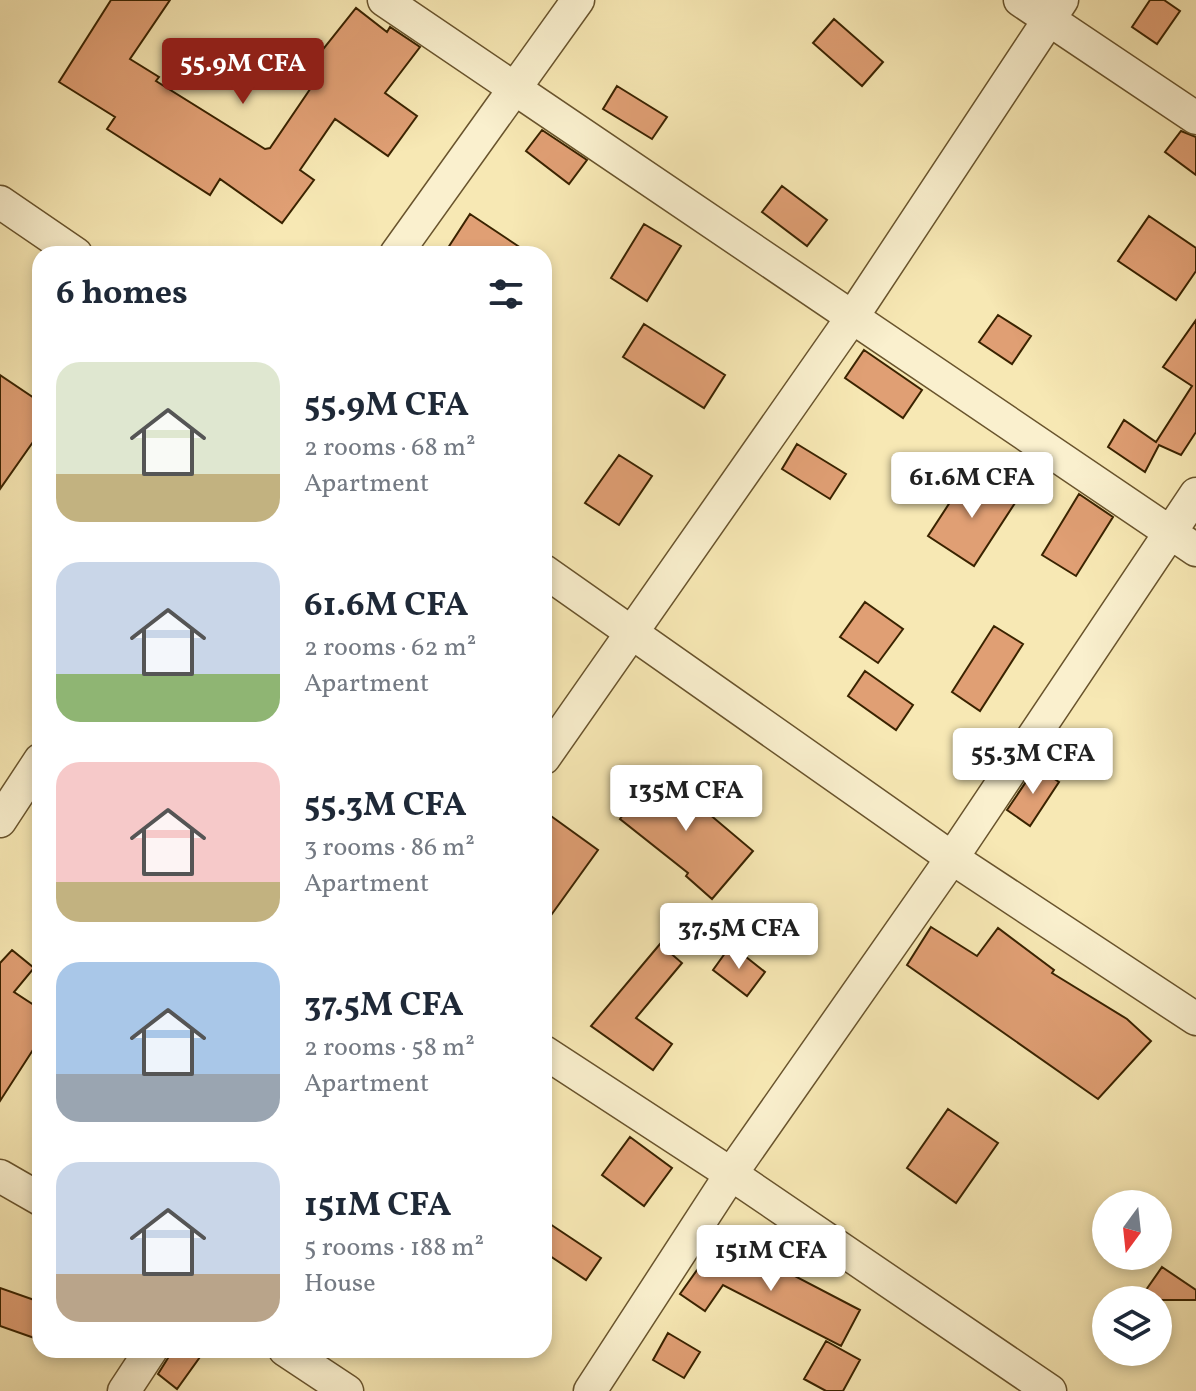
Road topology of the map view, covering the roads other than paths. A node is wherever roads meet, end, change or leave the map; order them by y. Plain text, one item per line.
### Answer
1 (384, 0) edge
2 (578, 0) edge
3 (1020, 0) edge
4 (1056, 10) edge
5 (516, 89) junction
6 (1196, 118) edge
7 (0, 202) edge
8 (64, 246) edge
9 (402, 246) edge
10 (851, 319) junction
11 (1196, 494) edge
12 (1169, 532) junction
13 (1196, 550) edge
14 (552, 576) edge
15 (630, 629) junction
16 (552, 746) edge
17 (32, 772) edge
18 (0, 821) edge
19 (952, 858) junction
20 (1196, 1019) edge
21 (552, 1057) edge
22 (731, 1174) junction
23 (0, 1176) edge
24 (32, 1194) edge
25 (146, 1358) edge
26 (297, 1358) edge
27 (124, 1391) edge
28 (347, 1391) edge
29 (590, 1391) edge
30 (1050, 1391) edge

1 - 5 street
2 - 5 street
3 - 4 street
4 - 6 street
4 - 10 street
5 - 9 street
5 - 10 street
7 - 8 street
10 - 12 street
10 - 15 street
11 - 12 street
12 - 13 street
12 - 19 street
14 - 15 street
15 - 16 street
15 - 19 street
17 - 18 street
19 - 20 street
19 - 22 street
21 - 22 street
22 - 29 street
22 - 30 street
23 - 24 street
25 - 27 street
26 - 28 street

